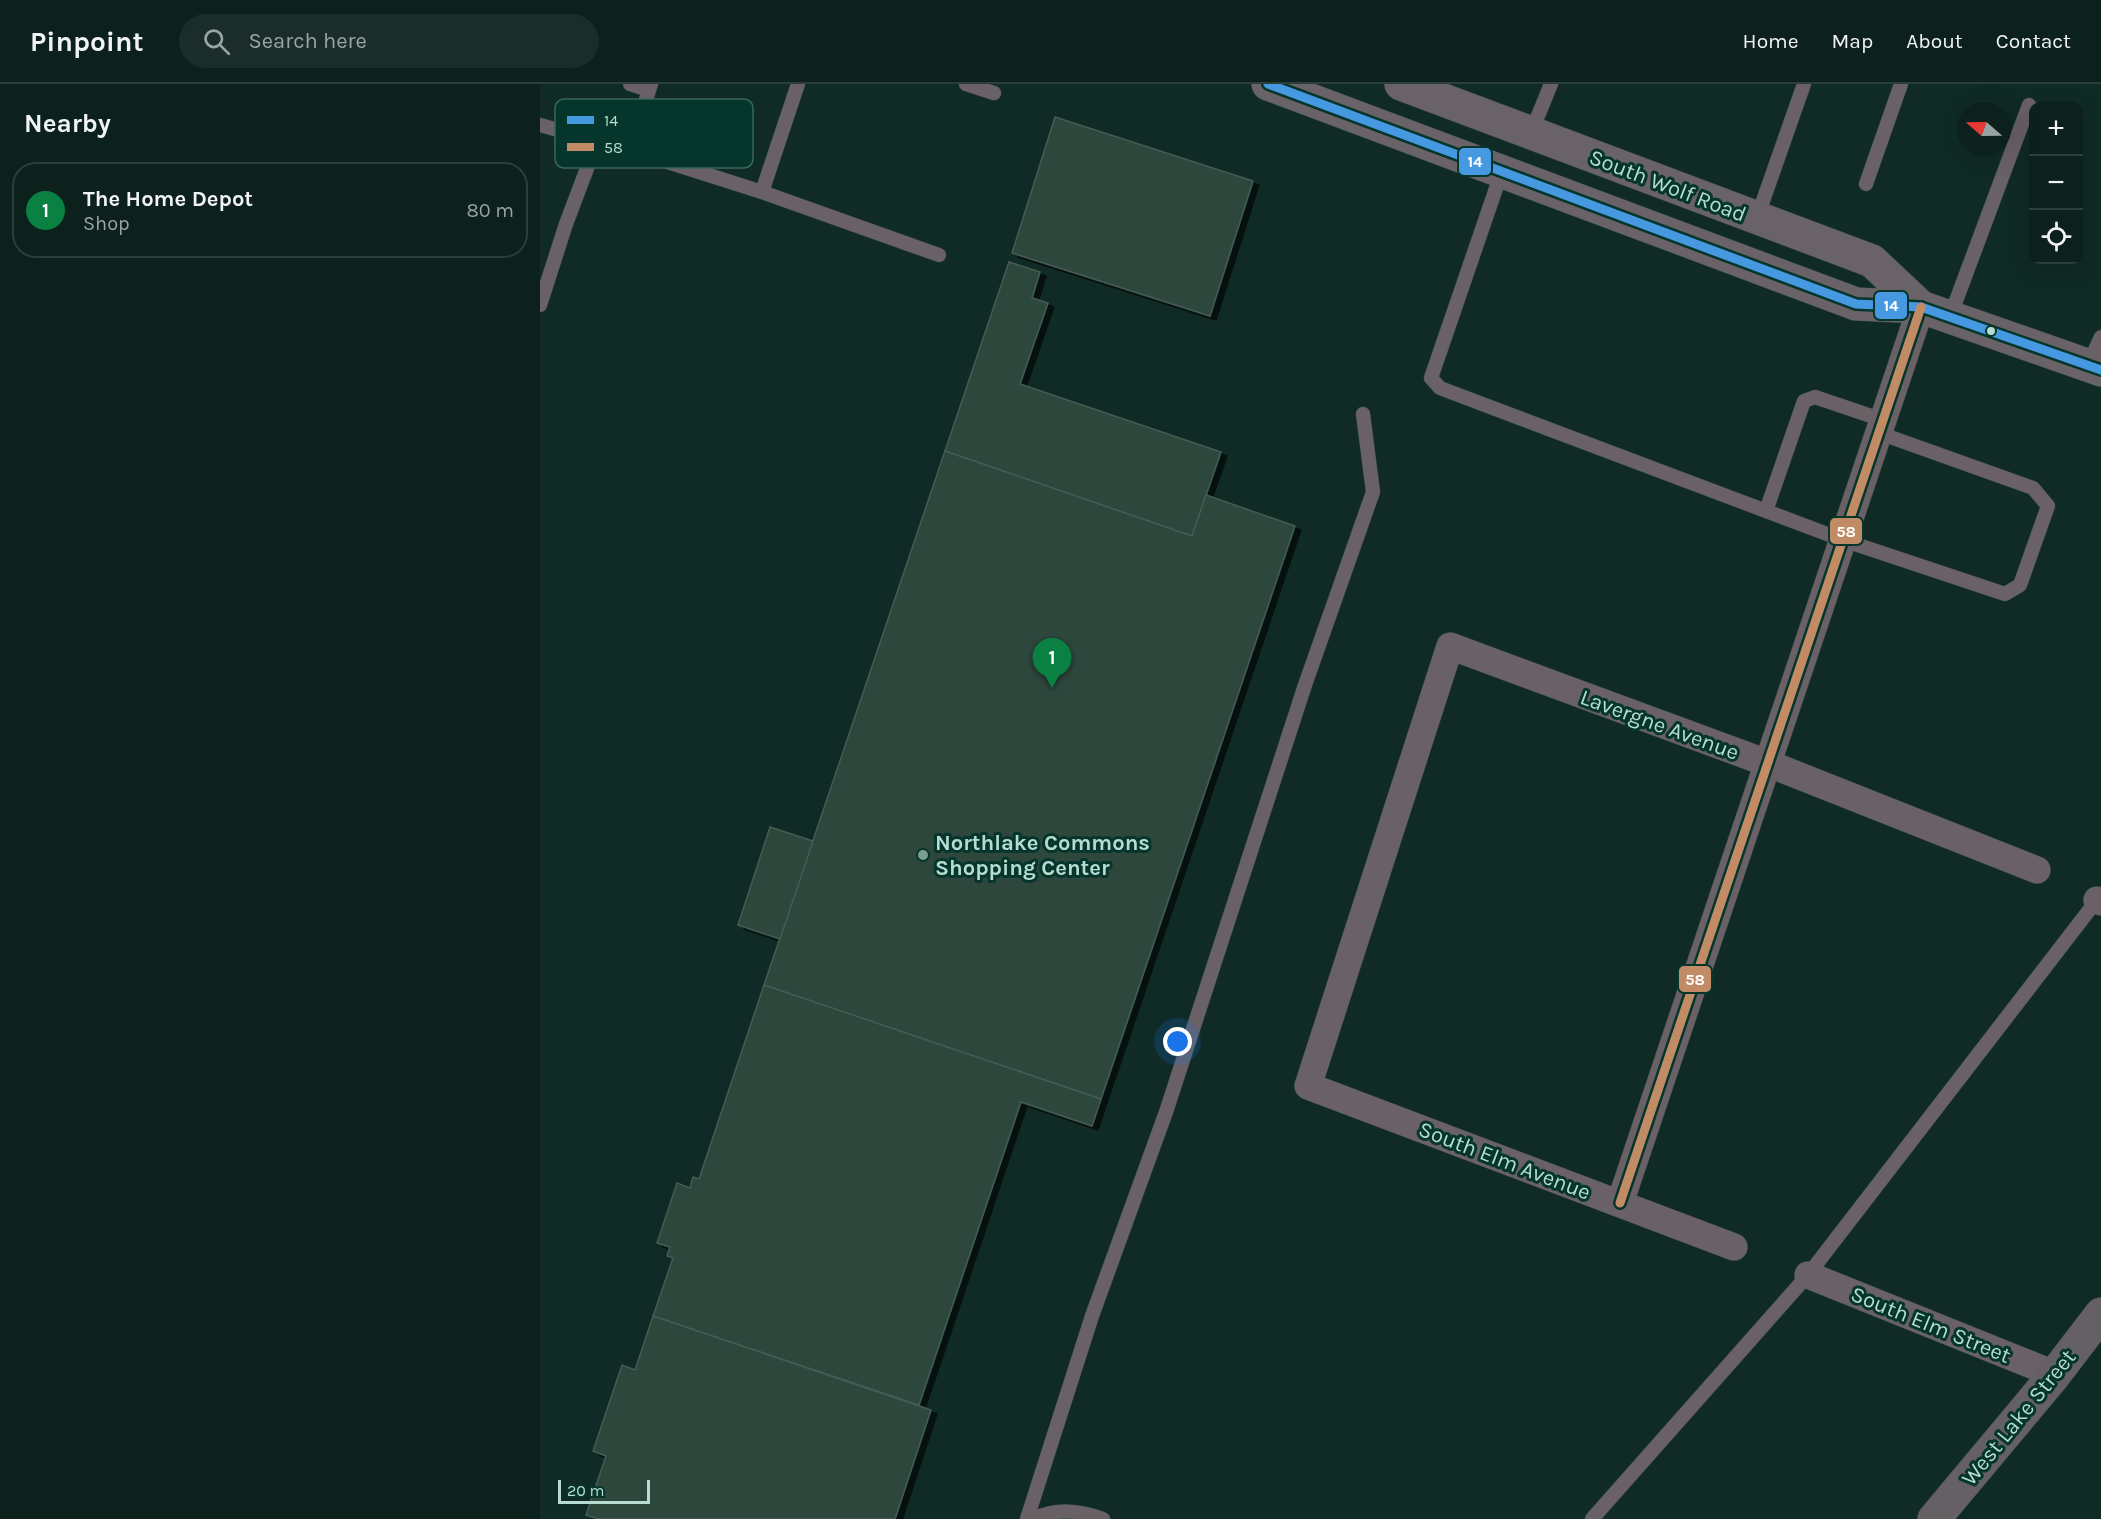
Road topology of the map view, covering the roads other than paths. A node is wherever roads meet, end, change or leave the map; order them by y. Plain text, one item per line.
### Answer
1 (630, 84) edge
2 (798, 84) edge
3 (966, 84) edge
4 (1268, 84) edge
5 (1401, 84) edge
6 (1551, 84) edge
7 (1804, 84) edge
8 (1900, 84) edge
9 (650, 87) edge
10 (994, 93) dead end
11 (2029, 105) dead end
12 (540, 125) edge
13 (555, 129) edge
14 (1532, 133) junction
15 (587, 168) edge
16 (687, 168) edge
17 (1502, 171) junction
18 (1866, 184) dead end
19 (762, 192) junction
20 (1757, 218) junction
21 (939, 255) dead end
22 (540, 305) edge
23 (1936, 312) junction
24 (2097, 357) edge
25 (1363, 414) dead end
26 (1881, 427) junction
27 (1766, 511) junction
28 (1843, 540) junction
29 (1767, 763) junction
30 (2037, 870) dead end
31 (2099, 901) edge
32 (1308, 1086) joint
33 (1620, 1203) junction
34 (1734, 1247) dead end
35 (1808, 1275) junction
36 (2101, 1314) edge
37 (2054, 1374) junction
38 (1027, 1519) edge
39 (1033, 1519) edge
40 (1103, 1519) edge
41 (1592, 1519) edge
42 (1934, 1519) edge

1 - 9 lane
2 - 19 lane
3 - 10 lane
4 - 17 main road, South Wolf Road
5 - 14 main road, South Wolf Road
6 - 14 lane
7 - 20 lane
8 - 18 lane
11 - 23 lane
12 - 13 lane
14 - 20 main road, South Wolf Road
15 - 22 lane
16 - 19 lane
17 - 23 main road, South Wolf Road
17 - 27 lane
19 - 21 lane
20 - 23 main road, South Wolf Road
23 - 24 main road, South Wolf Road
23 - 26 street
25 - 38 lane
26 - 27 lane
26 - 28 street
26 - 28 lane
27 - 28 lane
28 - 29 street
29 - 30 street, Lavergne Avenue
29 - 32 street, Lavergne Avenue
29 - 33 street
31 - 35 lane
32 - 33 street, South Elm Avenue
33 - 34 street, South Elm Avenue
35 - 37 street, South Elm Street
35 - 41 lane
36 - 37 main road, West Lake Street
37 - 42 main road, West Lake Street
39 - 40 lane

